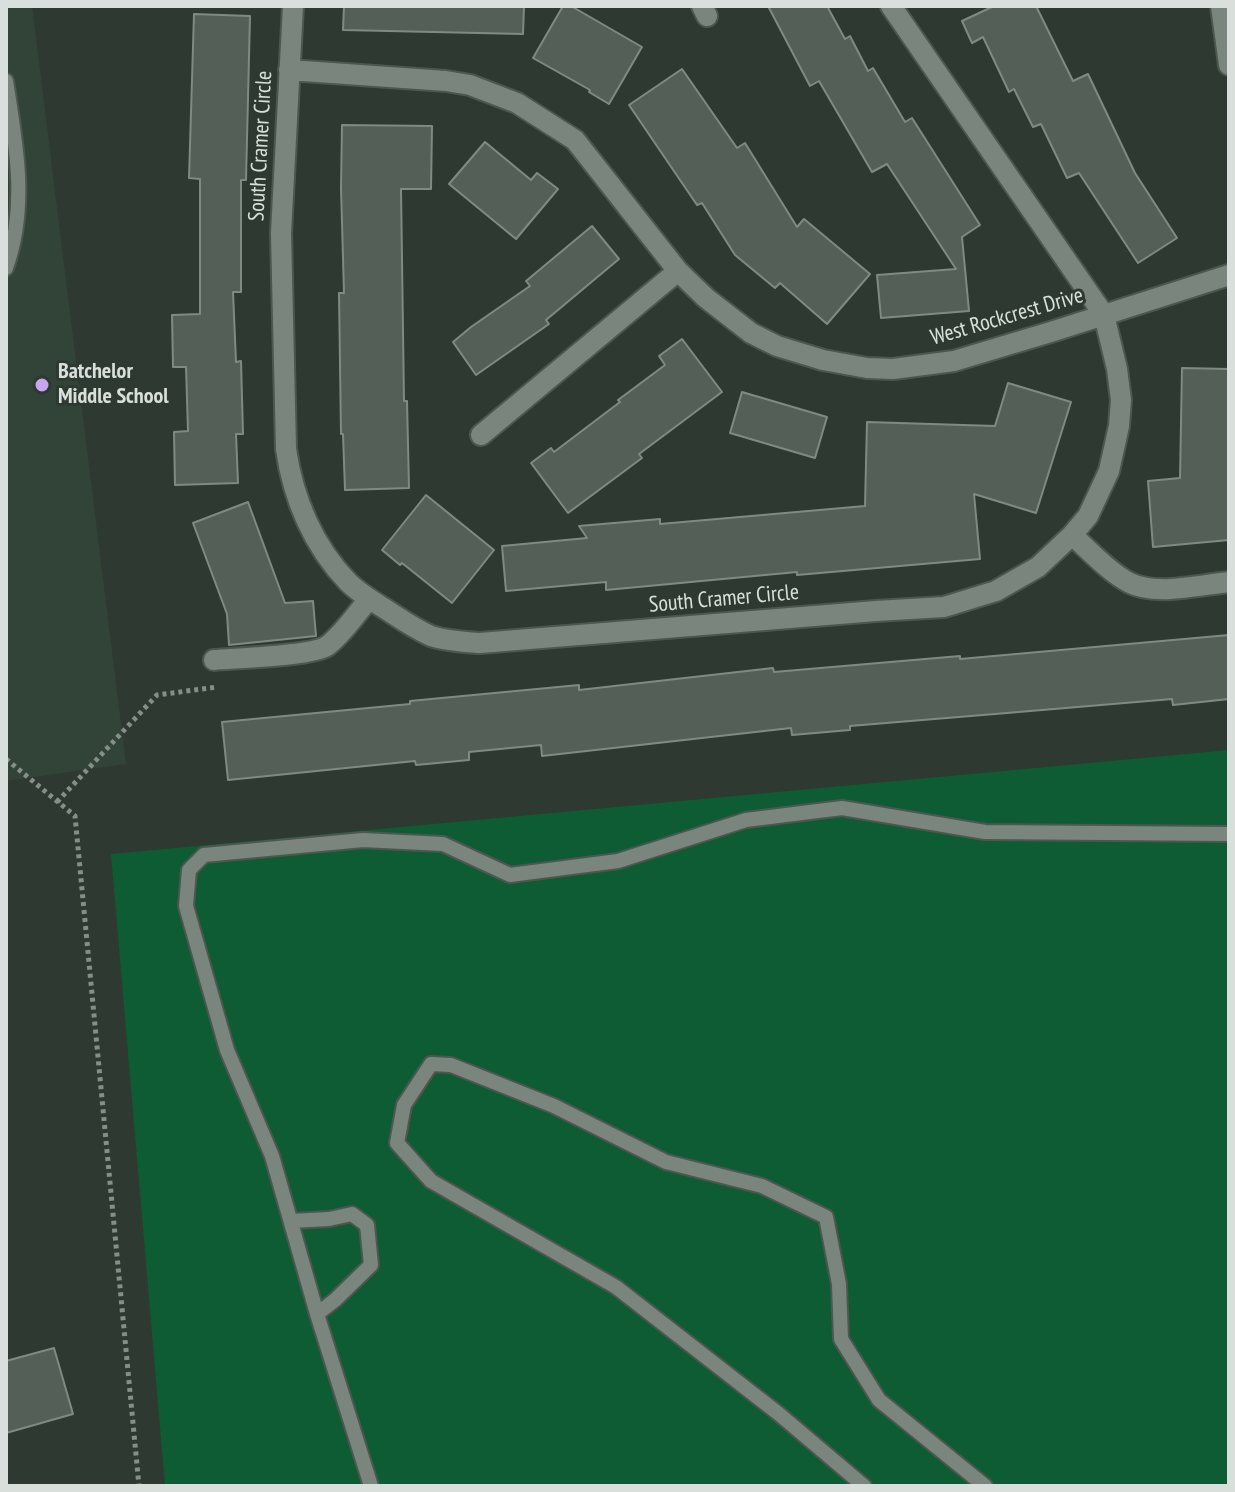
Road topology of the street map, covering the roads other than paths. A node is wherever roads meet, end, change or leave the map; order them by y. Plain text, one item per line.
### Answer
1 (293, 6) edge
2 (891, 6) edge
3 (1221, 6) edge
4 (1229, 65) edge
5 (289, 70) junction
6 (6, 81) edge
7 (6, 268) edge
8 (678, 271) junction
9 (1229, 275) edge
10 (1104, 315) junction
11 (481, 435) dead end
12 (1072, 535) junction
13 (1229, 582) edge
14 (369, 599) junction
15 (214, 660) road end
16 (1229, 834) edge
17 (291, 1221) junction
18 (317, 1314) junction
19 (371, 1486) edge
20 (864, 1486) edge
21 (985, 1486) edge

1 - 5 street, South Cramer Circle
2 - 10 street, South Cramer Circle
3 - 4 street
5 - 8 street, West Rockcrest Drive
5 - 14 street, South Cramer Circle
6 - 7 lane
8 - 10 street, West Rockcrest Drive
8 - 11 street
9 - 10 street, West Rockcrest Drive
10 - 12 street, South Cramer Circle
12 - 13 street
12 - 14 street, South Cramer Circle
14 - 15 street
16 - 17 lane
17 - 18 lane
17 - 18 lane
18 - 19 lane
20 - 21 lane

